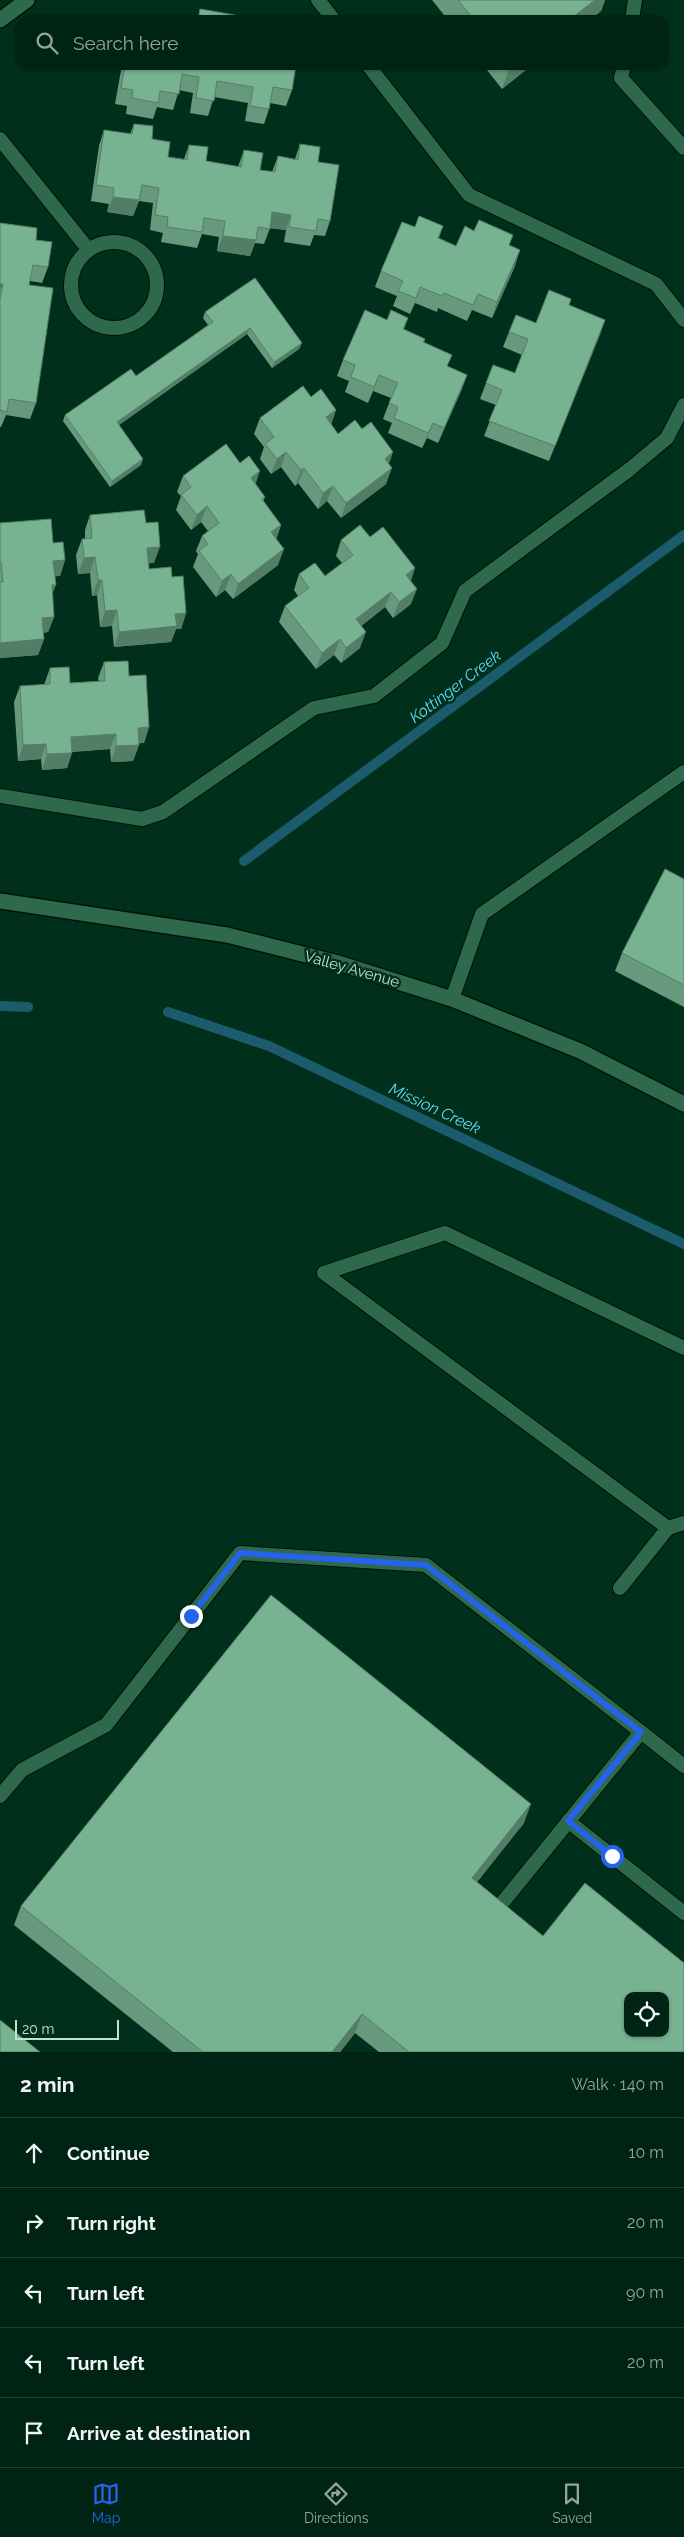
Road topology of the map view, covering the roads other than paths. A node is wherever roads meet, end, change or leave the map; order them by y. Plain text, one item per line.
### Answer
1 (27, 0) edge
2 (318, 0) edge
3 (636, 0) edge
4 (330, 15) edge
5 (633, 15) edge
6 (0, 20) edge
7 (372, 70) edge
8 (623, 70) edge
9 (0, 138) edge
10 (684, 148) edge
11 (88, 250) junction
12 (684, 320) edge
13 (684, 405) edge
14 (684, 772) edge
15 (0, 796) edge
16 (0, 901) edge
17 (452, 999) junction
18 (684, 1104) edge
19 (684, 1348) edge
20 (684, 1523) edge
21 (668, 1528) junction
22 (620, 1588) dead end
23 (641, 1732) junction
24 (684, 1766) edge
25 (0, 1796) edge
26 (568, 1821) junction
27 (503, 1902) edge
28 (684, 1913) edge

1 - 6 street
2 - 4 lane
3 - 5 lane
7 - 12 lane
8 - 10 lane
9 - 11 lane
11 - 11 lane
13 - 15 lane
14 - 17 lane
16 - 17 street, Valley Avenue
17 - 18 street, Valley Avenue
19 - 21 lane
20 - 21 lane
21 - 22 lane
23 - 24 lane
23 - 25 lane
23 - 26 lane
26 - 27 lane
26 - 28 lane

